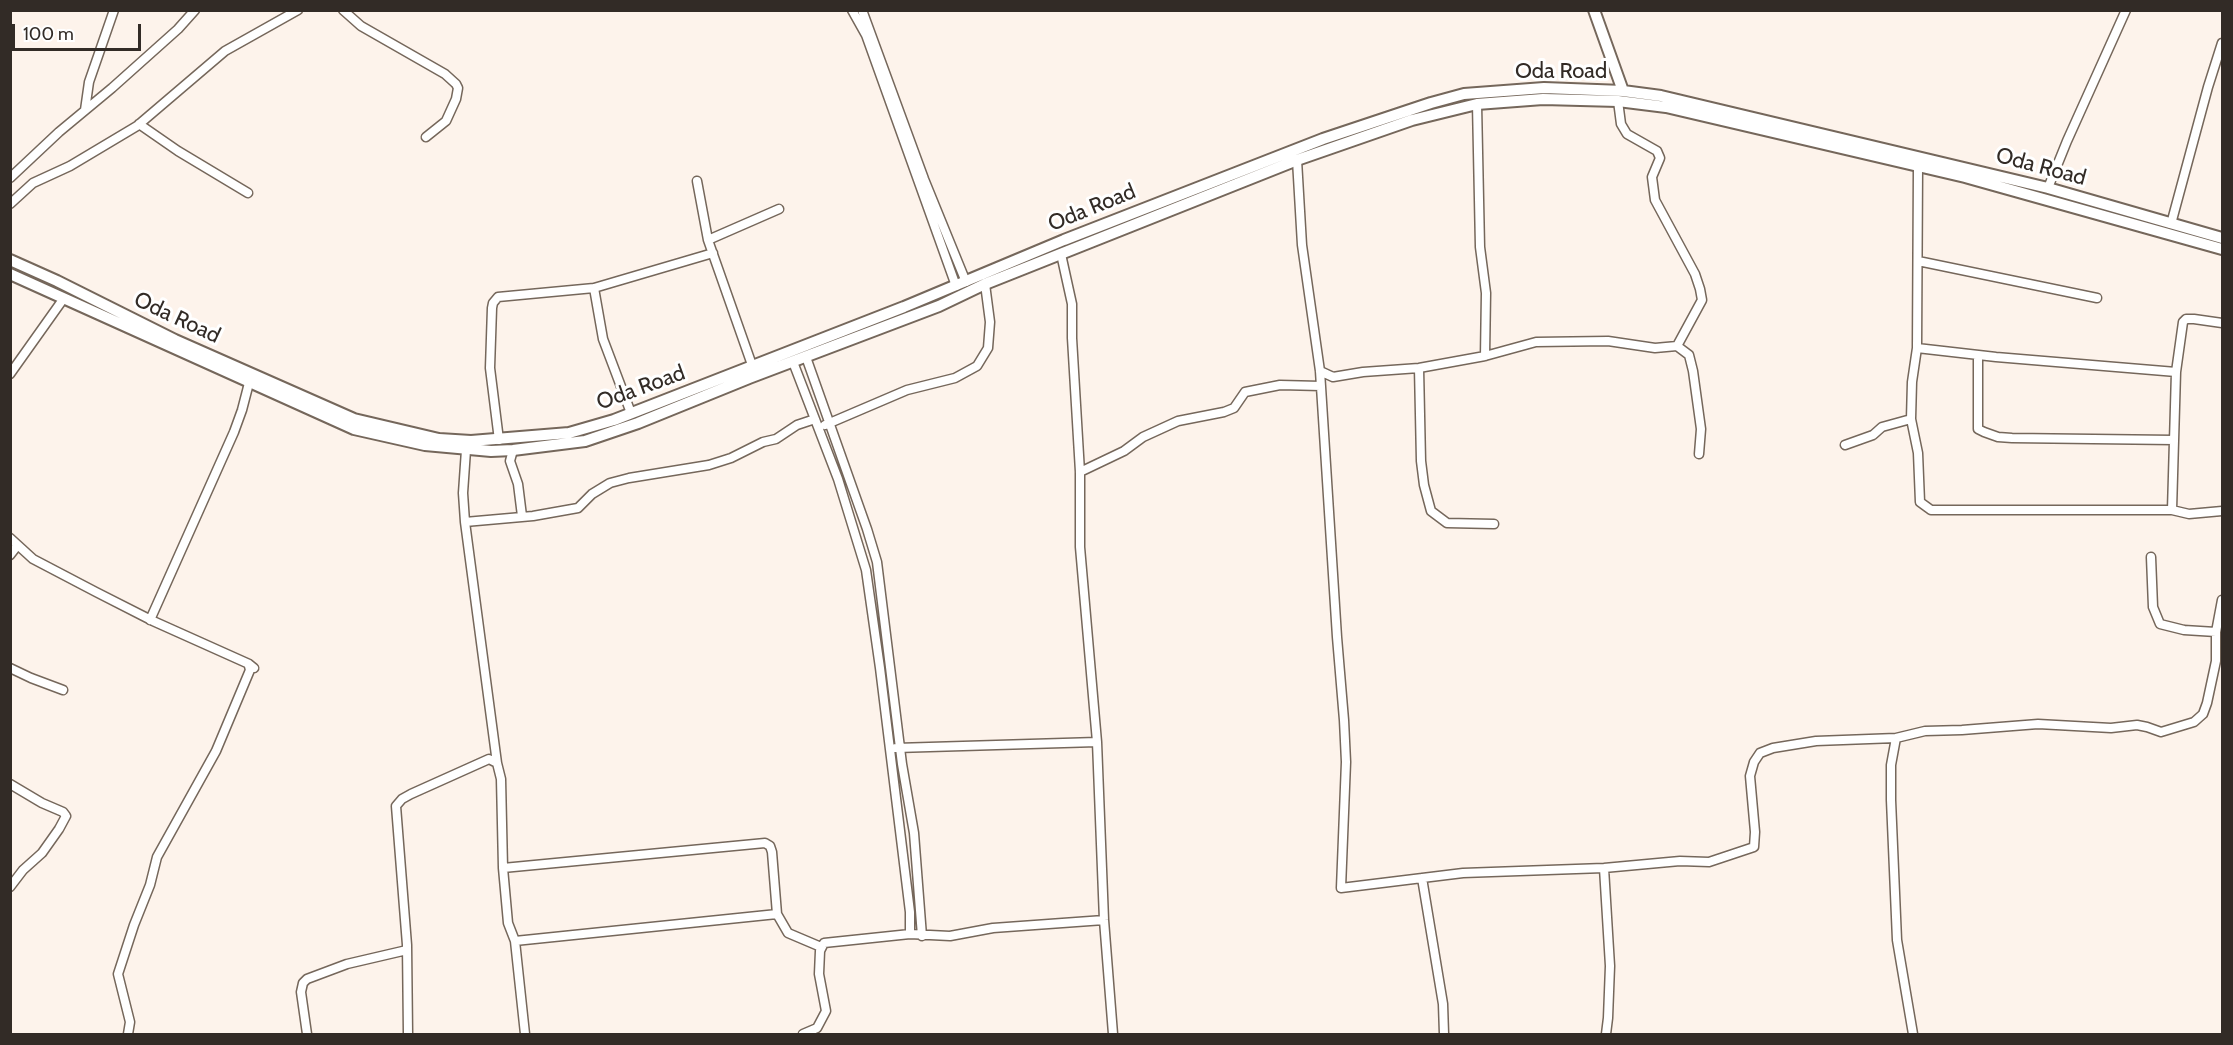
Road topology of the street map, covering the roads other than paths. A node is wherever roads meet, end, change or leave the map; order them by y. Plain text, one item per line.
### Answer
1 (114, 10) edge
2 (195, 10) edge
3 (298, 10) edge
4 (343, 10) edge
5 (852, 10) edge
6 (862, 10) edge
7 (1594, 10) edge
8 (2126, 10) edge
9 (2223, 43) edge
10 (880, 65) junction
11 (1620, 96) junction
12 (1477, 104) junction
13 (85, 110) junction
14 (139, 124) junction
15 (426, 137) dead end
16 (1297, 160) junction
17 (1918, 166) junction
18 (10, 178) edge
19 (697, 181) dead end
20 (2048, 188) junction
21 (248, 193) dead end
22 (10, 204) edge
23 (779, 209) dead end
24 (2171, 224) junction
25 (2223, 238) edge
26 (708, 240) junction
27 (2223, 249) edge
28 (713, 253) junction
29 (1061, 254) junction
30 (10, 260) edge
31 (1918, 261) junction
32 (10, 274) edge
33 (961, 284) junction
34 (985, 284) junction
35 (594, 288) junction
36 (64, 298) junction
37 (2097, 298) dead end
38 (906, 313) junction
39 (2223, 323) edge
40 (1677, 346) junction
41 (1917, 348) junction
42 (1978, 355) junction
43 (1485, 356) junction
44 (806, 357) junction
45 (793, 362) junction
46 (752, 365) junction
47 (1419, 368) junction
48 (1320, 371) junction
49 (2176, 372) junction
50 (10, 375) edge
51 (249, 383) junction
52 (1321, 386) junction
53 (631, 413) junction
54 (1911, 419) junction
55 (817, 423) junction
56 (829, 423) junction
57 (499, 440) junction
58 (2174, 440) junction
59 (1845, 445) dead end
60 (466, 450) junction
61 (513, 450) junction
62 (1699, 454) dead end
63 (1080, 472) junction
64 (2172, 510) junction
65 (2223, 511) edge
66 (522, 516) junction
67 (465, 522) junction
68 (1494, 524) dead end
69 (10, 538) edge
70 (18, 546) junction
71 (10, 555) edge
72 (2151, 557) dead end
73 (879, 576) junction
74 (867, 578) junction
75 (2223, 600) edge
76 (150, 620) junction
77 (2216, 632) junction
78 (10, 668) edge
79 (63, 690) dead end
80 (1896, 738) junction
81 (1097, 742) junction
82 (901, 747) junction
83 (890, 748) junction
84 (497, 763) junction
85 (10, 784) edge
86 (503, 868) junction
87 (1604, 868) junction
88 (1422, 878) junction
89 (10, 887) edge
90 (777, 914) junction
91 (1104, 920) junction
92 (910, 934) junction
93 (922, 936) junction
94 (515, 941) junction
95 (821, 946) junction
96 (407, 950) junction
97 (128, 1035) edge
98 (307, 1035) edge
99 (408, 1035) edge
100 (525, 1035) edge
101 (803, 1035) edge
102 (1113, 1035) edge
103 (1444, 1035) edge
104 (1606, 1035) edge
105 (1913, 1035) edge

1 - 13 street
2 - 13 street
3 - 14 street
4 - 15 street
5 - 10 street
6 - 10 street
7 - 11 street
8 - 20 street
9 - 24 street
10 - 33 street
11 - 12 street, Oda Road
11 - 17 street, Oda Road
11 - 20 street, Oda Road
11 - 33 street, Oda Road
11 - 40 street
12 - 16 street, Oda Road
12 - 43 street
13 - 18 street
14 - 21 street
14 - 22 street
16 - 29 street, Oda Road
16 - 48 street
17 - 27 street, Oda Road
17 - 31 street
19 - 26 street
20 - 24 street, Oda Road
23 - 26 street
24 - 25 street, Oda Road
26 - 28 street
28 - 35 street
28 - 46 street
29 - 34 street, Oda Road
29 - 63 street
30 - 57 street, Oda Road
31 - 37 street
31 - 41 street
32 - 36 street, Oda Road
33 - 38 street, Oda Road
34 - 38 street, Oda Road
34 - 56 street
35 - 53 street
35 - 57 street
36 - 50 street
36 - 51 street, Oda Road
38 - 44 street, Oda Road
38 - 46 street, Oda Road
39 - 49 street
40 - 43 street
40 - 62 street
41 - 42 street
41 - 54 street
42 - 49 street
42 - 58 street
43 - 47 street
44 - 45 street, Oda Road
44 - 56 street
45 - 55 street
45 - 61 street, Oda Road
46 - 53 street, Oda Road
47 - 48 street
47 - 68 street
48 - 52 street
49 - 58 street
51 - 60 street, Oda Road
51 - 76 street
52 - 63 street
52 - 88 street
53 - 57 street, Oda Road
54 - 59 street
54 - 64 street
55 - 56 street
55 - 66 street
55 - 74 street
56 - 73 street
58 - 64 street
60 - 61 street, Oda Road
60 - 67 street
61 - 66 street
63 - 81 street
64 - 65 street
66 - 67 street
67 - 84 street
69 - 70 street
70 - 71 street
70 - 76 street
72 - 77 street
73 - 74 street
73 - 82 street
74 - 83 street
75 - 77 street
76 - 97 street
77 - 80 street
78 - 79 street
80 - 87 street
80 - 105 street
81 - 82 street
81 - 91 street
82 - 83 street
82 - 93 street
83 - 92 street
84 - 86 street
84 - 96 street
85 - 89 street
86 - 90 street
86 - 94 street
87 - 88 street
87 - 104 street
88 - 103 street
90 - 94 street
90 - 95 street
91 - 93 street
91 - 102 street
92 - 93 street
92 - 95 street
94 - 100 street
95 - 101 street
96 - 98 street
96 - 99 street

